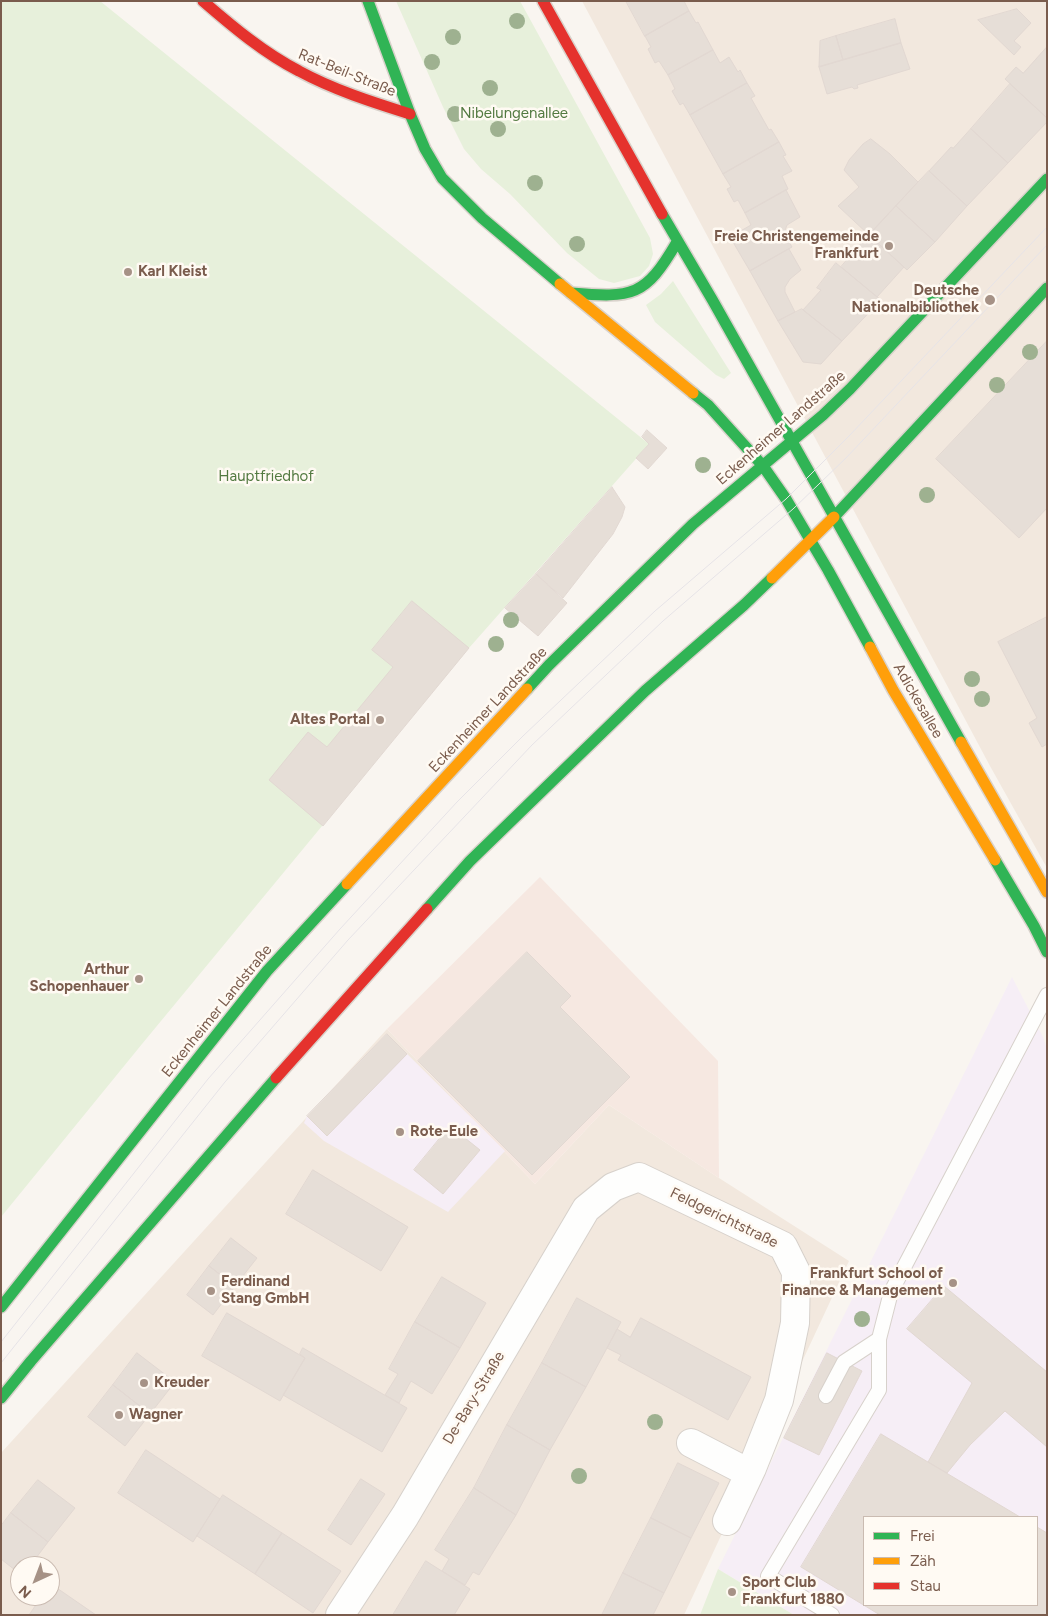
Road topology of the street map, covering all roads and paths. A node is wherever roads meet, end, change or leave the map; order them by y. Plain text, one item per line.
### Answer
1 (203, 1) edge
2 (368, 1) edge
3 (543, 1) edge
4 (410, 114) junction
5 (1047, 179) edge
6 (677, 242) junction
7 (1047, 288) edge
8 (571, 293) junction
9 (792, 441) junction
10 (763, 466) junction
11 (834, 517) junction
12 (811, 540) junction
13 (1047, 892) edge
14 (1047, 952) edge
15 (1047, 995) edge
16 (613, 1188) joint
17 (1, 1307) edge
18 (879, 1339) junction
19 (826, 1396) dead end
20 (1, 1398) edge
21 (691, 1443) dead end
22 (749, 1473) junction
23 (727, 1521) dead end
24 (340, 1615) edge
25 (832, 1615) edge

1 - 4 main road, Rat-Beil-Straße
2 - 4 main road
3 - 6 main road
4 - 8 main road
5 - 9 main road, Eckenheimer Landstraße
6 - 8 main road
6 - 9 main road
7 - 11 main road
8 - 10 main road
9 - 10 main road, Eckenheimer Landstraße
9 - 11 main road, Adickesallee
10 - 12 main road, Adickesallee
10 - 17 main road, Eckenheimer Landstraße
11 - 12 main road
11 - 13 main road, Adickesallee
12 - 14 main road, Adickesallee
12 - 20 main road
15 - 18 lane
16 - 22 street, Feldgerichtstraße
16 - 24 street, De-Bary-Straße
18 - 19 lane
18 - 25 lane
21 - 22 street
22 - 23 street, Feldgerichtstraße

